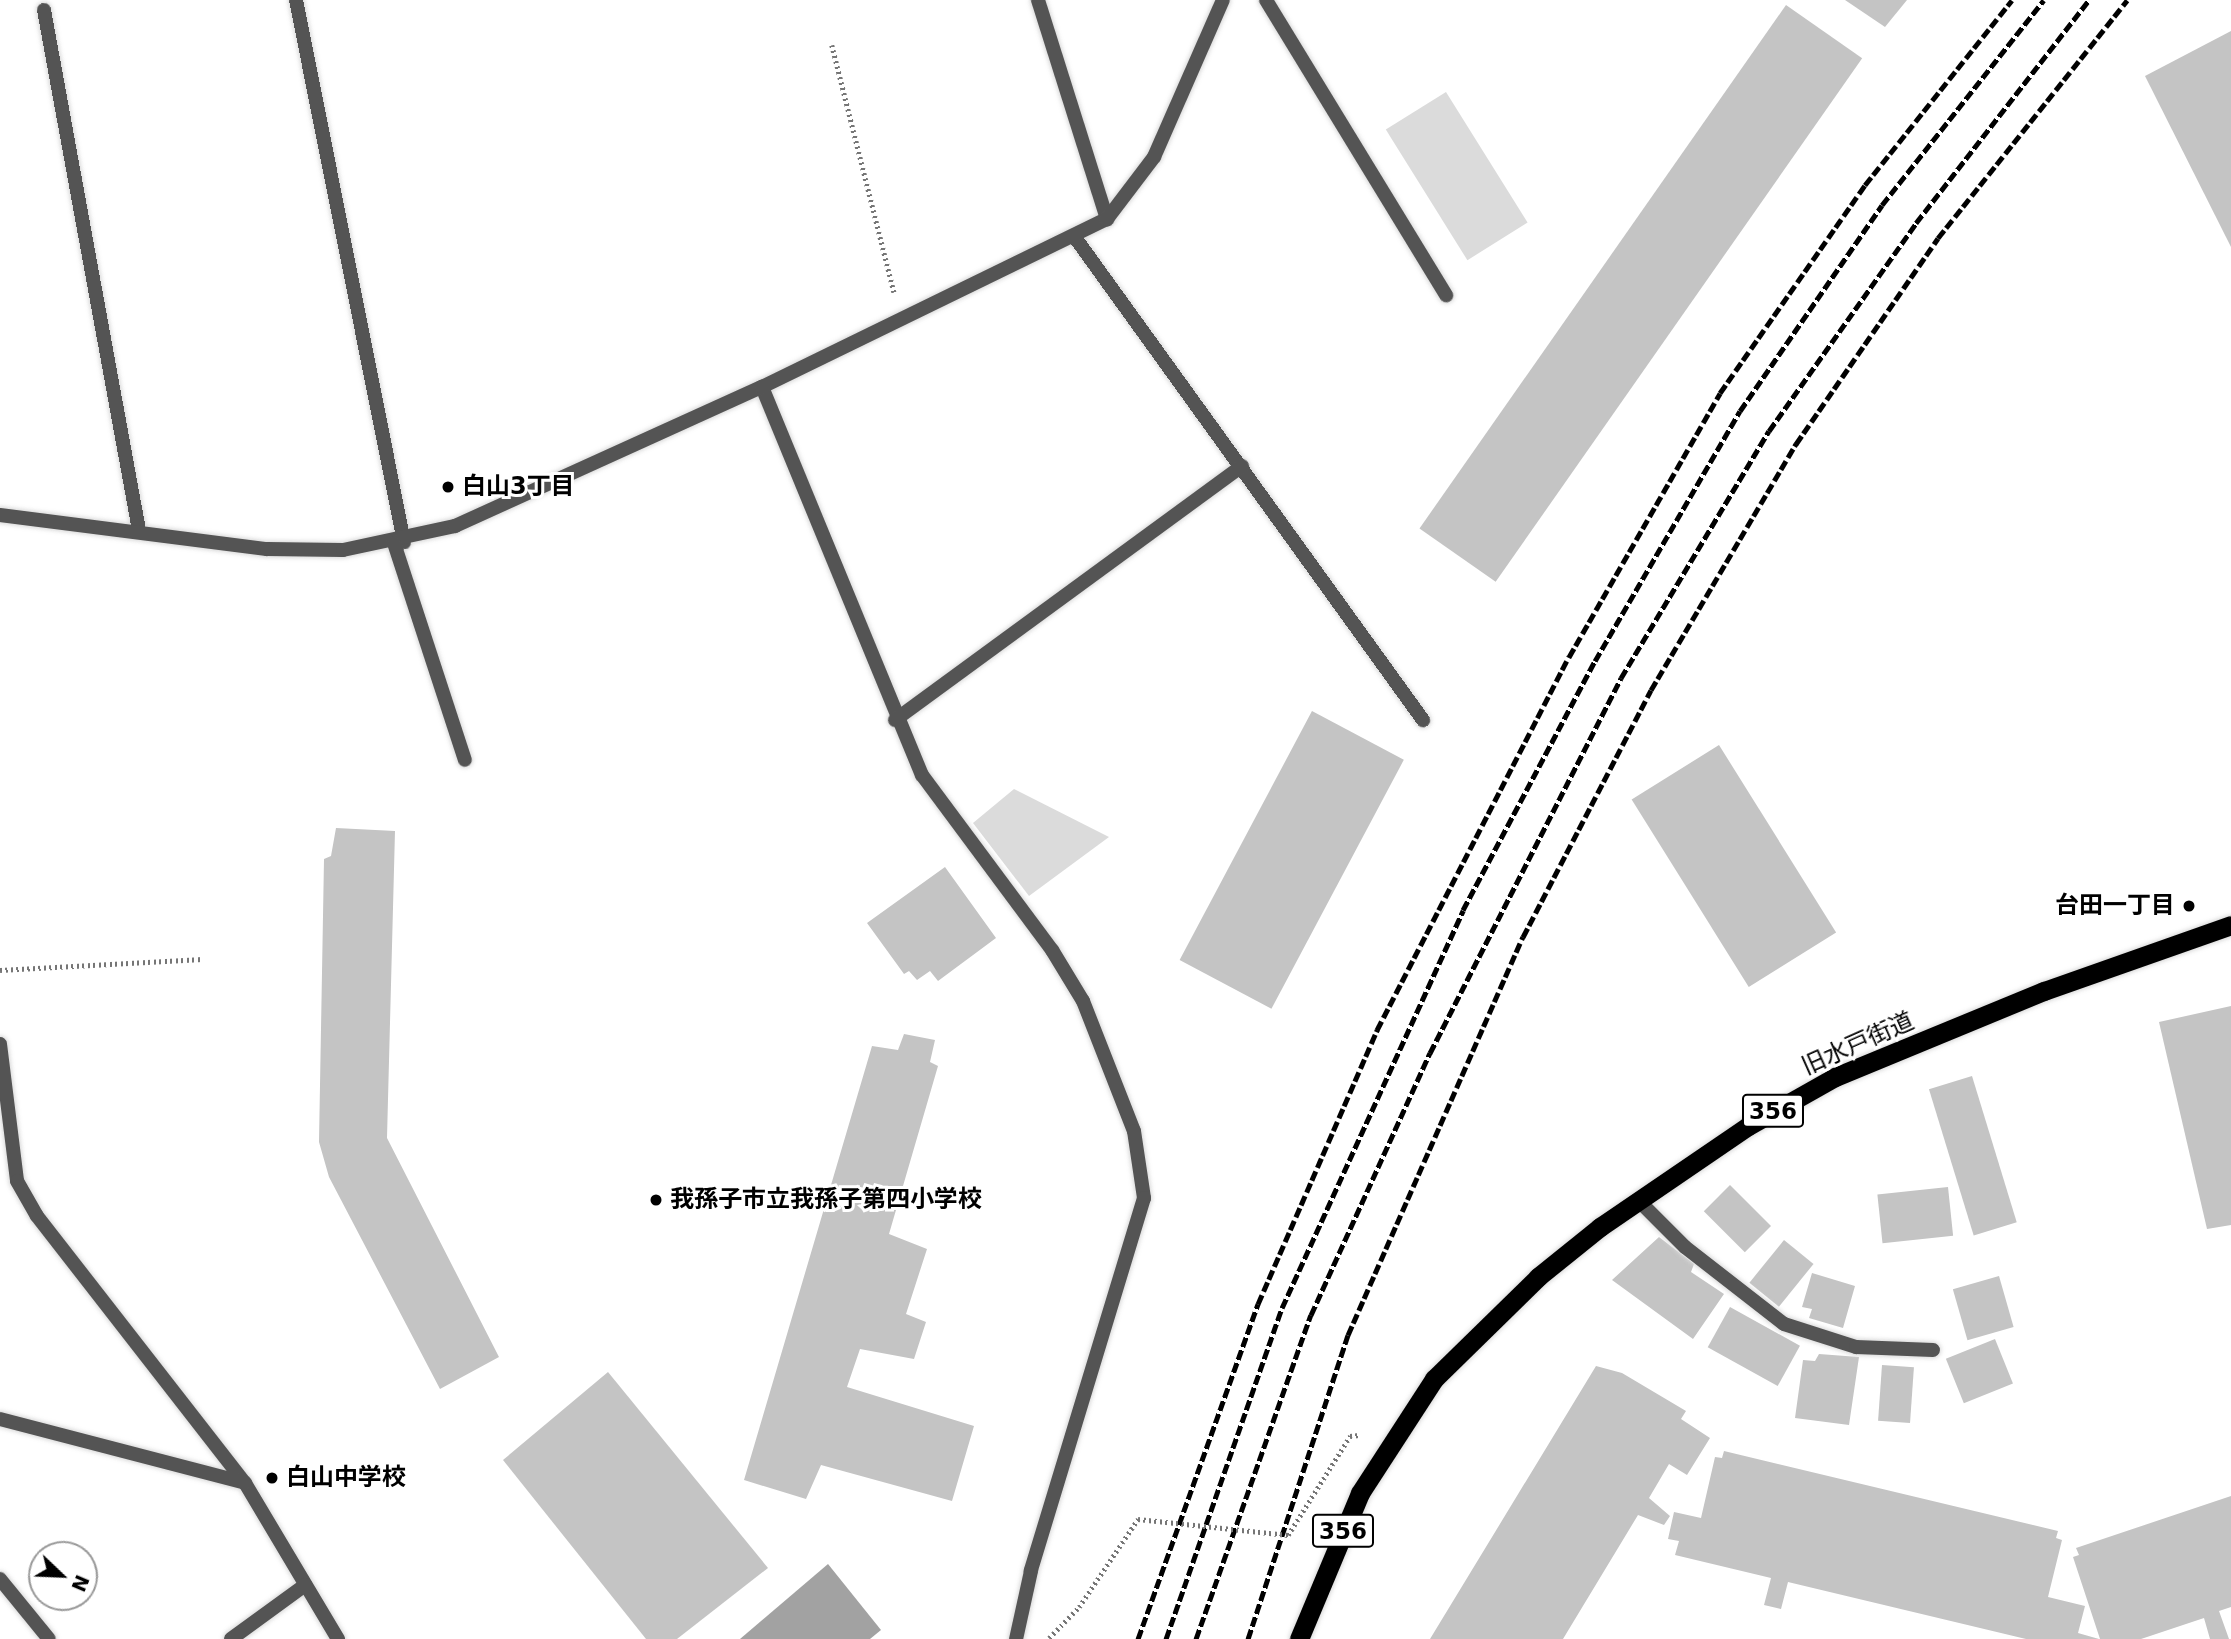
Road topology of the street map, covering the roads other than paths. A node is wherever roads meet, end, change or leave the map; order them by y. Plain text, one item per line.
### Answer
1 (296, 0) edge
2 (1038, 0) edge
3 (1223, 0) edge
4 (1266, 0) edge
5 (44, 10) dead end
6 (1107, 219) junction
7 (1074, 236) junction
8 (1446, 295) dead end
9 (762, 387) junction
10 (1242, 466) junction
11 (0, 515) edge
12 (139, 530) junction
13 (399, 542) junction
14 (895, 720) junction
15 (1423, 720) dead end
16 (465, 760) dead end
17 (2231, 925) edge
18 (0, 1044) edge
19 (1639, 1201) junction
20 (1933, 1350) dead end
21 (0, 1419) edge
22 (245, 1483) junction
23 (0, 1579) edge
24 (305, 1585) junction
25 (49, 1639) edge
26 (231, 1639) edge
27 (338, 1639) edge
28 (1016, 1639) edge
29 (1299, 1639) edge

1 - 13 street
2 - 6 street
3 - 6 street
4 - 8 street
5 - 12 street
6 - 7 street
7 - 9 street
7 - 10 street
9 - 13 street
9 - 14 street
10 - 14 street
10 - 15 street
11 - 12 street
12 - 13 street
13 - 16 street
14 - 28 street
17 - 19 highway, 旧水戸街道 / 356
18 - 22 street
19 - 20 street
19 - 29 highway, 旧水戸街道 / 356
21 - 22 street
22 - 24 street
23 - 25 street
24 - 26 street
24 - 27 street

